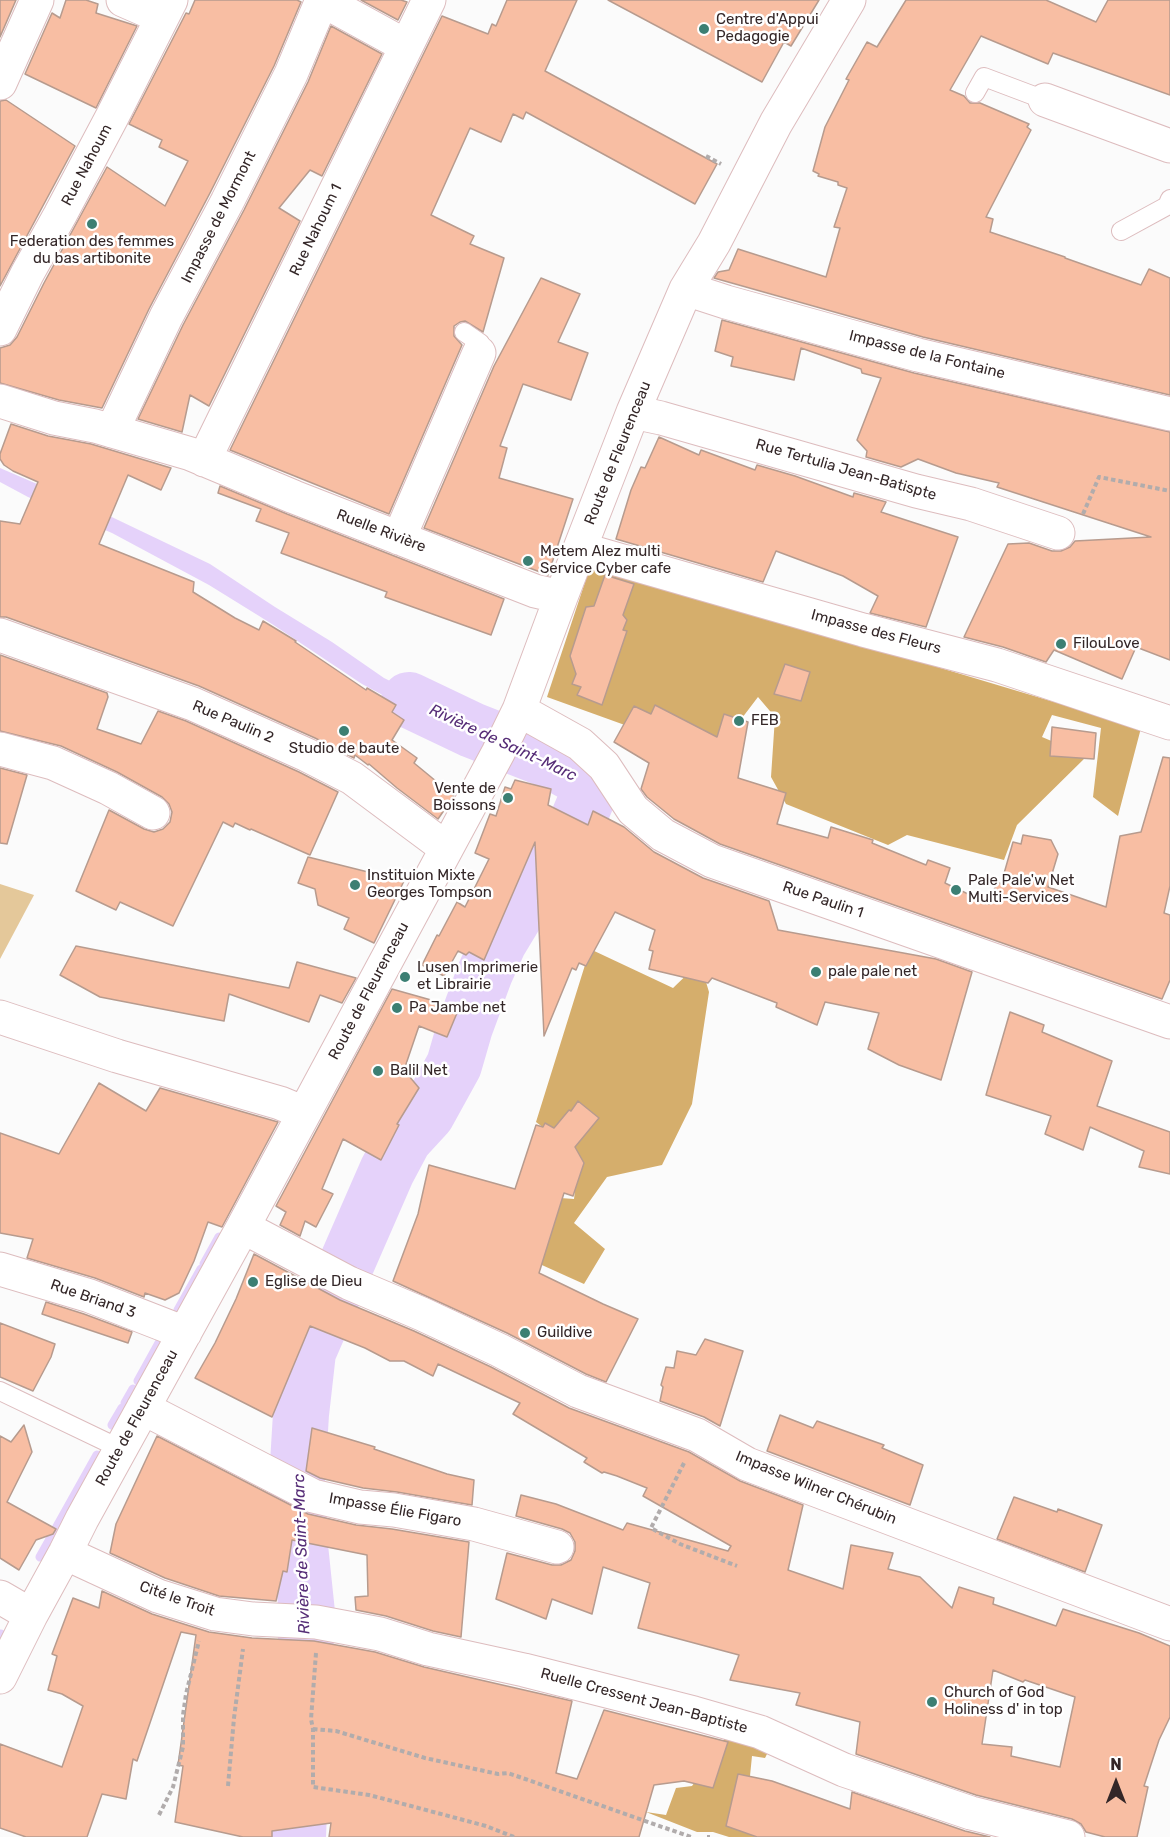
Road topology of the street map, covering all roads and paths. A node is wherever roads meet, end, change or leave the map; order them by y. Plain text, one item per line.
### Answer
1 (37, 0) edge
2 (123, 0) edge
3 (429, 0) edge
4 (849, 0) edge
5 (166, 8) edge
6 (406, 46) junction
7 (0, 83) edge
8 (975, 93) dead end
9 (1045, 100) joint
10 (1170, 146) edge
11 (1170, 199) edge
12 (1121, 231) dead end
13 (686, 289) junction
14 (0, 328) edge
15 (472, 343) dead end
16 (0, 401) edge
17 (633, 412) junction
18 (1170, 414) edge
19 (112, 431) junction
20 (204, 460) junction
21 (1170, 491) edge
22 (1058, 532) joint
23 (399, 538) junction
24 (581, 549) junction
25 (561, 597) junction
26 (0, 635) edge
27 (1170, 723) edge
28 (509, 731) junction
29 (0, 749) edge
30 (153, 813) dead end
31 (446, 848) junction
32 (0, 1017) edge
33 (1170, 1022) edge
34 (304, 1113) junction
35 (243, 1227) junction
36 (0, 1269) edge
37 (185, 1333) junction
38 (0, 1391) edge
39 (143, 1408) junction
40 (697, 1435) junction
41 (121, 1449) junction
42 (558, 1547) dead end
43 (65, 1553) junction
44 (737, 1566) dead end
45 (0, 1597) edge
46 (207, 1611) junction
47 (31, 1615) junction
48 (248, 1619) junction
49 (310, 1622) junction
50 (1170, 1624) edge
51 (0, 1677) edge
52 (313, 1730) junction
53 (228, 1786) dead end
54 (159, 1815) dead end
55 (514, 1837) edge
56 (692, 1837) edge
57 (1068, 1837) edge

1 - 7 street
2 - 5 street
3 - 6 street, Rue Nahoum 1
4 - 13 street, Route de Fleurenceau
5 - 14 street, Rue Nahoum
6 - 19 street, Impasse de Mormont
6 - 20 street, Rue Nahoum 1
8 - 9 lane
9 - 10 street
11 - 12 lane
13 - 17 street, Route de Fleurenceau
13 - 18 street, Impasse de la Fontaine
15 - 23 street
16 - 19 street, Ruelle Rivière
17 - 22 street, Rue Tertulia Jean-Batispte
17 - 24 street, Route de Fleurenceau
19 - 20 street, Ruelle Rivière
20 - 23 street, Ruelle Rivière
21 - 22 path
23 - 25 street, Ruelle Rivière
24 - 25 street, Route de Fleurenceau
24 - 27 street, Impasse des Fleurs
25 - 28 street, Route de Fleurenceau
26 - 31 street, Rue Paulin 2
28 - 31 street, Route de Fleurenceau
28 - 33 street, Rue Paulin 1
29 - 30 street
31 - 34 street, Route de Fleurenceau
32 - 34 street
34 - 35 street, Route de Fleurenceau
35 - 37 street, Route de Fleurenceau
35 - 40 street, Impasse Wilner Chérubin
36 - 37 street, Rue Briand 3
37 - 39 street, Route de Fleurenceau
38 - 41 lane
39 - 41 street, Route de Fleurenceau
39 - 42 street, Impasse Élie Figaro
40 - 44 path
40 - 50 street, Impasse Wilner Chérubin
41 - 43 street, Route de Fleurenceau
43 - 46 street, Cité le Troit
43 - 47 street, Route de Fleurenceau
45 - 47 street
46 - 48 street, Cité le Troit
46 - 54 path
47 - 51 street, Route de Fleurenceau
48 - 49 street, Cité le Troit
48 - 53 path
49 - 52 path
49 - 57 street, Ruelle Cressent Jean-Baptiste
52 - 55 path
52 - 56 path

